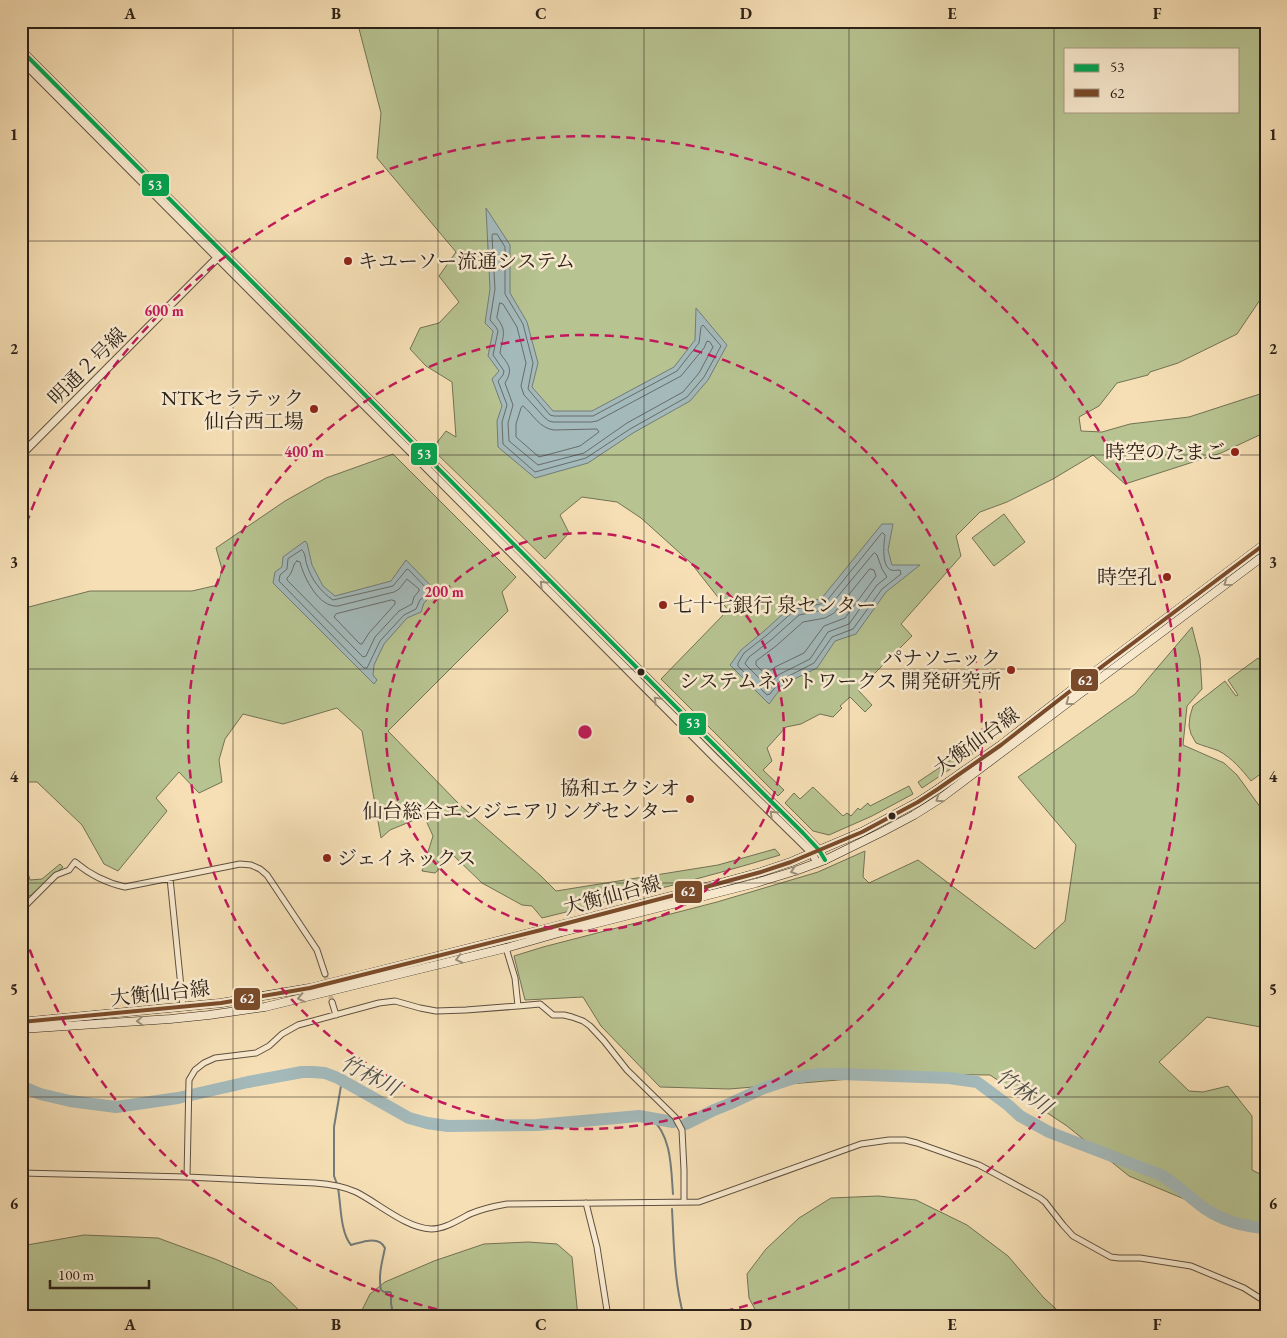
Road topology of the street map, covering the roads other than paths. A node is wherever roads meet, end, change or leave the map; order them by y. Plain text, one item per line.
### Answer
1 (21, 50) edge
2 (21, 60) edge
3 (221, 255) junction
4 (21, 455) edge
5 (1266, 543) edge
6 (1266, 554) edge
7 (815, 852) junction
8 (821, 862) junction
9 (170, 878) junction
10 (21, 910) edge
11 (506, 948) junction
12 (325, 974) tunnel mouth
13 (332, 1002) tunnel mouth
14 (518, 1006) junction
15 (183, 1007) junction
16 (336, 1015) junction
17 (21, 1022) edge
18 (21, 1029) edge
19 (21, 1173) edge
20 (187, 1177) junction
21 (684, 1202) junction
22 (586, 1203) junction
23 (1266, 1302) edge
24 (608, 1317) edge

1 - 3 street
2 - 3 street
3 - 4 street, 明通２号線
3 - 7 street
5 - 7 main road, 大衡仙台線
6 -> 8 main road, 大衡仙台線
7 - 8 street
7 - 15 main road, 大衡仙台線
8 -> 11 main road, 大衡仙台線
9 - 10 street
9 - 12 street
9 - 15 street
11 - 14 street
11 -> 18 main road, 大衡仙台線
13 - 16 street
14 - 16 street
14 - 21 street
15 - 17 main road, 大衡仙台線
16 - 20 street
19 - 20 street
20 - 22 street
21 - 22 street
21 - 23 street
22 - 24 street

